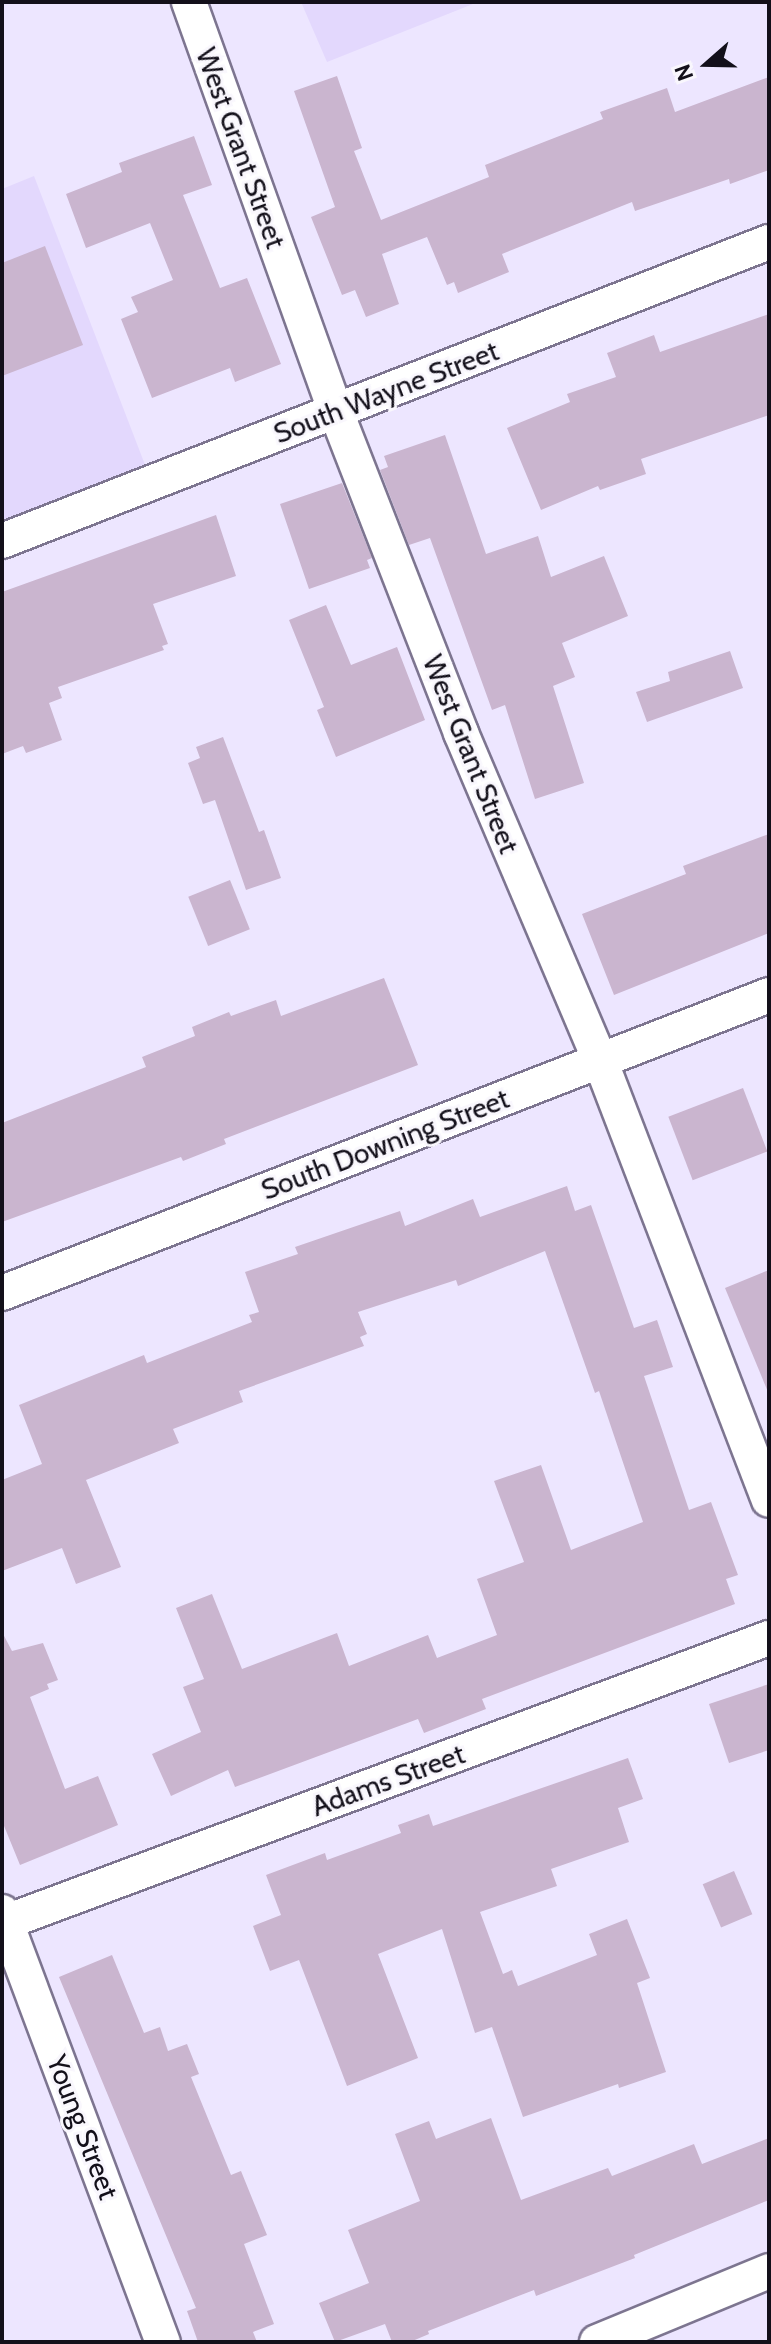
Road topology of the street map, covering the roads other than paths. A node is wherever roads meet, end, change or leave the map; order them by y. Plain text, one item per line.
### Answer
1 (189, 2) edge
2 (769, 242) edge
3 (336, 412) junction
4 (2, 541) edge
5 (769, 995) edge
6 (600, 1060) junction
7 (2, 1293) edge
8 (769, 1500) edge
9 (769, 1638) edge
10 (4, 1917) edge
11 (769, 2271) edge
12 (163, 2342) edge
13 (597, 2342) edge

1 - 3 street, West Grant Street
2 - 3 street, South Wayne Street
3 - 4 street, South Wayne Street
3 - 6 street, West Grant Street
5 - 6 street, South Downing Street
6 - 7 street, South Downing Street
6 - 8 street, West Grant Street
9 - 10 street, Adams Street
10 - 12 street, Young Street
11 - 13 street

